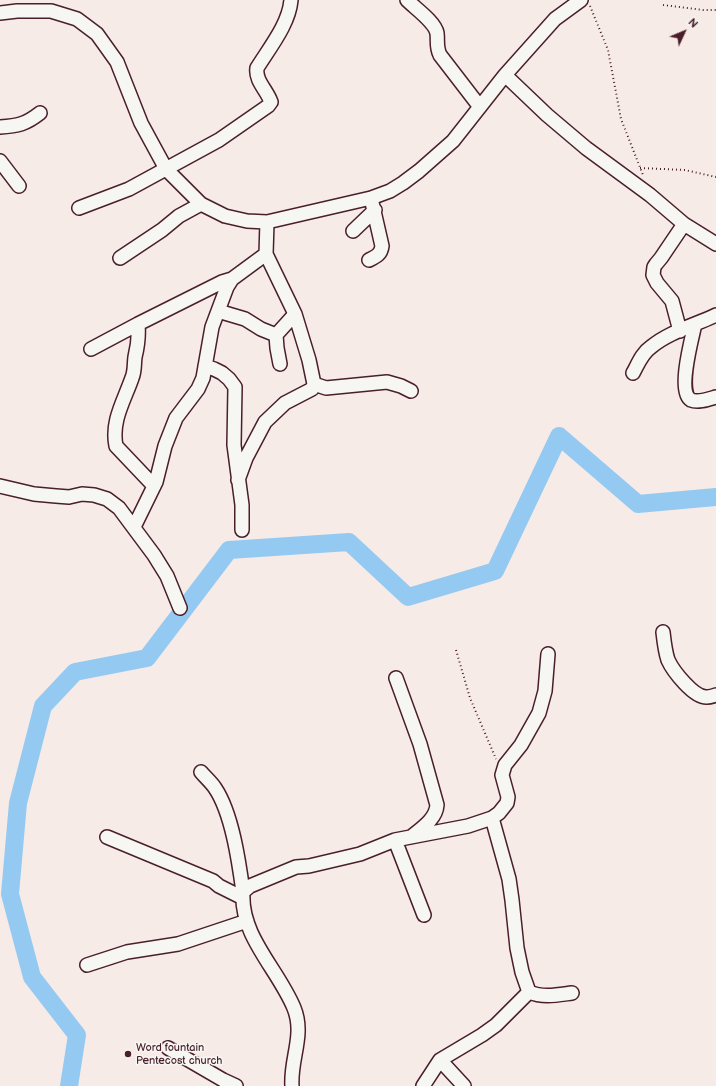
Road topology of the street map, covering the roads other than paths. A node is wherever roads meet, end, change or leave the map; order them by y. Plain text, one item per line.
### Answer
1 (292, 0) edge
2 (408, 0) edge
3 (581, 0) edge
4 (0, 13) edge
5 (505, 75) junction
6 (480, 107) junction
7 (40, 113) dead end
8 (0, 127) edge
9 (0, 161) edge
10 (166, 169) junction
11 (19, 186) dead end
12 (201, 204) junction
13 (373, 204) junction
14 (79, 208) dead end
15 (267, 222) junction
16 (684, 224) junction
17 (353, 231) dead end
18 (716, 244) edge
19 (266, 254) junction
20 (120, 258) dead end
21 (369, 260) dead end
22 (232, 279) junction
23 (218, 311) junction
24 (295, 314) junction
25 (716, 315) edge
26 (138, 324) junction
27 (695, 324) junction
28 (680, 331) junction
29 (276, 335) junction
30 (91, 349) dead end
31 (280, 364) dead end
32 (205, 366) junction
33 (633, 373) dead end
34 (314, 384) junction
35 (412, 391) dead end
36 (716, 397) edge
37 (238, 480) junction
38 (0, 486) edge
39 (154, 486) junction
40 (134, 527) junction
41 (242, 530) dead end
42 (180, 608) dead end
43 (663, 632) dead end
44 (548, 654) dead end
45 (396, 678) dead end
46 (716, 695) edge
47 (200, 772) dead end
48 (492, 818) junction
49 (107, 837) dead end
50 (411, 837) junction
51 (396, 840) junction
52 (243, 895) junction
53 (424, 915) dead end
54 (247, 921) junction
55 (87, 965) dead end
56 (529, 992) junction
57 (572, 993) dead end
58 (168, 1048) dead end
59 (440, 1060) junction
60 (236, 1086) edge
61 (292, 1086) edge
62 (423, 1086) edge
63 (464, 1086) edge

1 - 10 street
2 - 6 street
3 - 5 street
4 - 10 street
5 - 6 street
5 - 16 street
6 - 13 street
7 - 8 street
9 - 11 street
10 - 12 street
10 - 14 street
12 - 15 street
12 - 20 street
13 - 15 street
13 - 17 street
13 - 21 street
15 - 19 street
16 - 18 street
16 - 28 street
19 - 22 street
19 - 24 street
22 - 23 street
22 - 26 street
23 - 29 street
23 - 32 street
24 - 29 street
24 - 34 street
25 - 27 street
26 - 30 street
26 - 39 street
27 - 28 street
27 - 36 street
28 - 33 street
29 - 31 street
32 - 37 street
32 - 39 street
34 - 35 street
34 - 37 street
37 - 41 street
38 - 40 street
39 - 40 street
40 - 42 street
43 - 46 street
44 - 48 street
45 - 50 street
47 - 52 street
48 - 50 street
48 - 56 street
49 - 52 street
50 - 51 street
51 - 52 street
51 - 53 street
52 - 54 street
54 - 55 street
54 - 61 street
56 - 57 street
56 - 59 street
58 - 60 street
59 - 62 street
59 - 63 street

